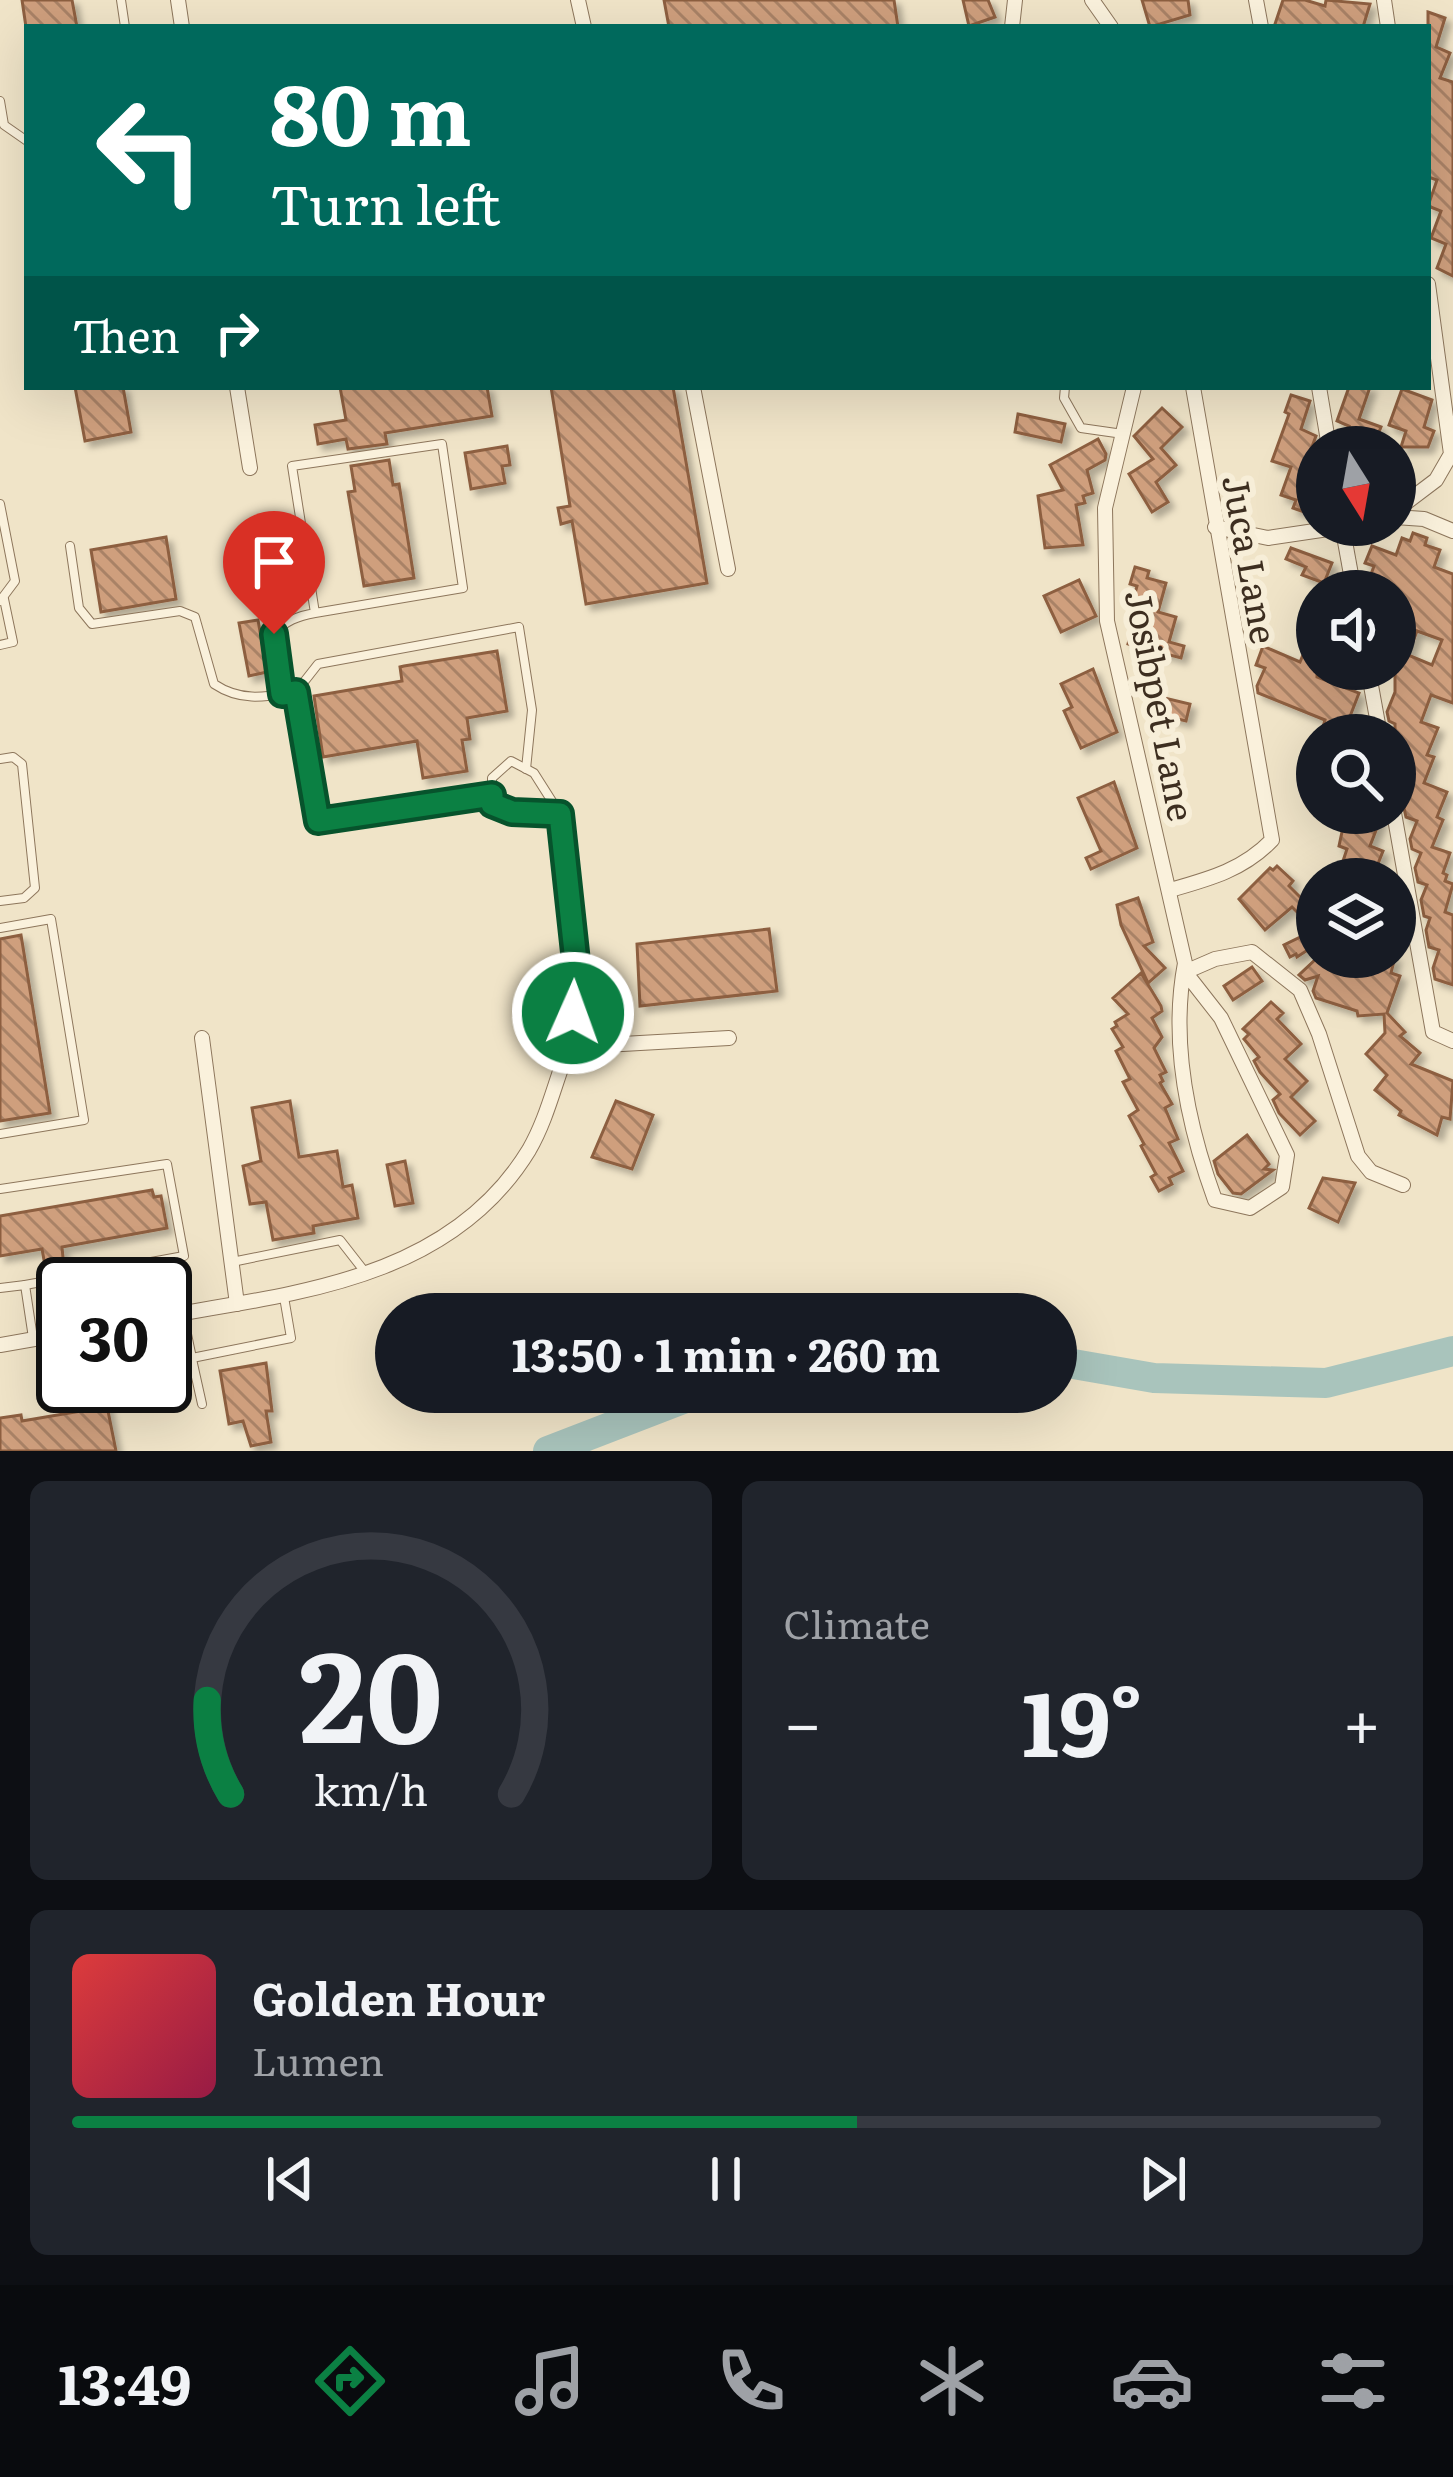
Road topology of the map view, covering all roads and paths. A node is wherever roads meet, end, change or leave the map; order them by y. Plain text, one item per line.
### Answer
1 (0, 101) edge
2 (24, 139) edge
3 (1431, 306) edge
4 (237, 390) edge
5 (694, 390) edge
6 (1064, 390) edge
7 (1133, 390) edge
8 (1193, 390) edge
9 (1320, 390) edge
10 (1326, 426) edge
11 (1123, 434) junction
12 (250, 468) dead end
13 (1416, 497) edge
14 (1, 504) edge
15 (1416, 518) edge
16 (1215, 527) junction
17 (1453, 531) edge
18 (1296, 534) edge
19 (70, 546) dead end
20 (728, 569) dead end
21 (2, 600) edge
22 (315, 613) junction
23 (0, 645) edge
24 (296, 692) junction
25 (282, 694) junction
26 (0, 759) edge
27 (526, 769) junction
28 (492, 795) junction
29 (560, 814) junction
30 (1398, 834) edge
31 (1170, 890) junction
32 (0, 901) edge
33 (0, 928) edge
34 (1185, 968) junction
35 (202, 1038) dead end
36 (729, 1038) dead end
37 (1453, 1041) edge
38 (568, 1047) junction
39 (0, 1134) edge
40 (1403, 1185) dead end
41 (0, 1190) edge
42 (232, 1262) junction
43 (366, 1274) junction
44 (25, 1285) junction
45 (0, 1288) edge
46 (284, 1294) junction
47 (237, 1304) junction
48 (192, 1311) edge
49 (36, 1339) edge
50 (33, 1340) junction
51 (0, 1345) edge
52 (192, 1358) joint
53 (202, 1404) dead end

1 - 2 lane
3 - 13 street
4 - 12 street
5 - 20 street
6 - 11 lane
7 - 11 street, Josibpet Lane
8 - 16 street, Juca Lane
9 - 10 street
11 - 31 street, Josibpet Lane
14 - 21 lane
15 - 17 street
16 - 18 street
16 - 31 street, Juca Lane
19 - 25 lane
21 - 23 lane
22 - 22 lane
22 - 25 lane
24 - 25 lane
24 - 27 lane
24 - 28 lane
26 - 32 lane
27 - 28 lane
27 - 29 lane
28 - 29 lane
29 - 38 street
30 - 37 street
31 - 34 street, Josibpet Lane
33 - 39 lane
34 - 34 street
34 - 40 street
35 - 42 street
36 - 38 street
38 - 43 street
41 - 44 lane
42 - 43 lane
42 - 47 street
43 - 46 street
44 - 45 lane
44 - 50 lane
46 - 47 street
46 - 52 lane
47 - 48 street
49 - 50 street
50 - 51 street
52 - 53 lane

